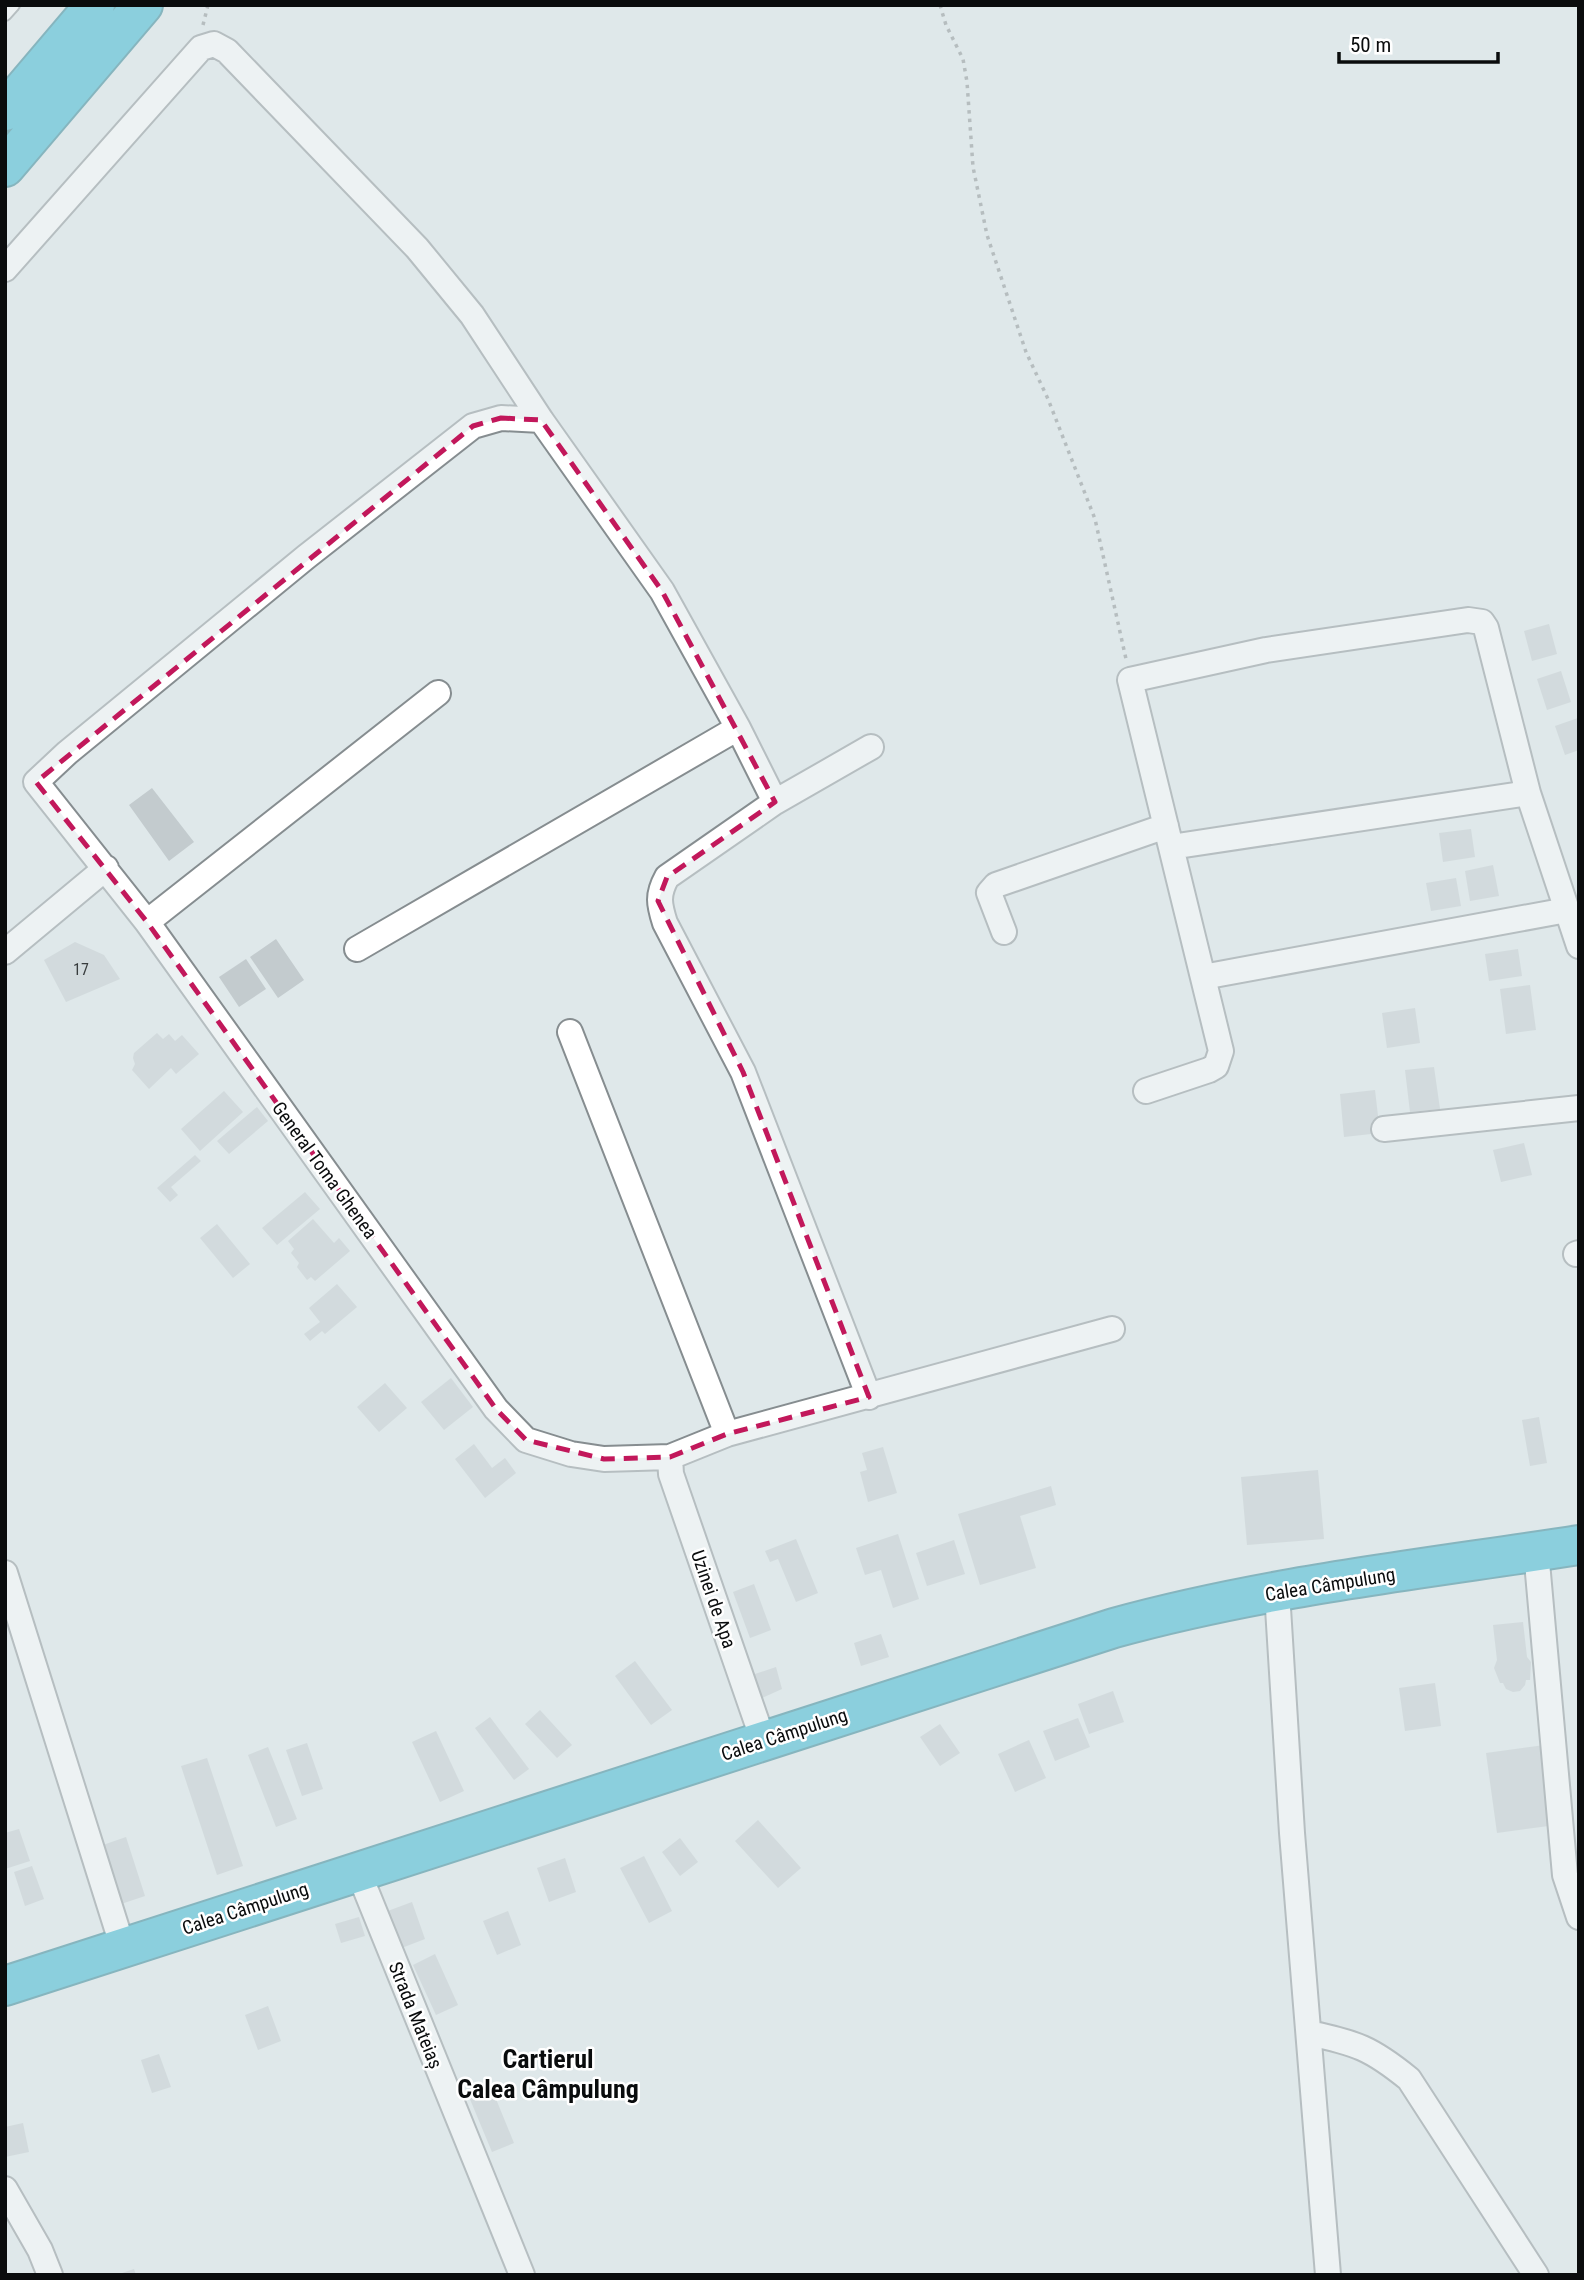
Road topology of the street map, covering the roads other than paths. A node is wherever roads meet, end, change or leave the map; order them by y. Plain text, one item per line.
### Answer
1 (13, 5) edge
2 (95, 5) edge
3 (143, 5) edge
4 (5, 14) edge
5 (5, 111) edge
6 (5, 167) edge
7 (5, 269) edge
8 (541, 420) junction
9 (438, 693) dead end
10 (738, 728) junction
11 (871, 747) dead end
12 (1528, 793) junction
13 (775, 802) junction
14 (1169, 836) junction
15 (106, 868) junction
16 (1567, 910) junction
17 (147, 922) junction
18 (1004, 932) dead end
19 (1579, 946) edge
20 (356, 949) dead end
21 (5, 952) edge
22 (1203, 977) junction
23 (570, 1032) dead end
24 (1146, 1091) dead end
25 (1579, 1108) edge
26 (1384, 1129) dead end
27 (1112, 1329) dead end
28 (869, 1397) junction
29 (727, 1434) junction
30 (670, 1457) junction
31 (1579, 1545) edge
32 (1536, 1551) junction
33 (5, 1573) edge
34 (1277, 1592) junction
35 (763, 1740) junction
36 (358, 1871) junction
37 (1579, 1917) edge
38 (123, 1948) junction
39 (5, 1986) edge
40 (1309, 2033) junction
41 (5, 2189) edge
42 (50, 2275) edge
43 (522, 2275) edge
44 (1328, 2275) edge
45 (1536, 2275) edge

1 - 4 lane
2 - 5 highway
3 - 6 highway
7 - 8 street
8 - 10 street
8 - 15 street, General Toma Ghenea
9 - 17 street
10 - 13 street
10 - 20 street
11 - 13 street
12 - 14 street
12 - 14 street
12 - 16 street
13 - 28 street
14 - 18 street
14 - 22 street
15 - 17 street, General Toma Ghenea
15 - 21 street
16 - 19 street
16 - 22 street
17 - 30 street, General Toma Ghenea
22 - 24 street
23 - 29 street
25 - 26 street
27 - 28 street
28 - 29 street
29 - 30 street
30 - 35 street, Uzinei de Apa
31 - 32 highway, Calea Câmpulung
32 - 34 highway, Calea Câmpulung
32 - 37 street
33 - 38 street
34 - 35 highway, Calea Câmpulung
34 - 40 street
35 - 36 highway, Calea Câmpulung
36 - 38 highway, Calea Câmpulung
36 - 43 street, Strada Mateiaș
38 - 39 highway, Calea Câmpulung
40 - 44 street
40 - 45 street
41 - 42 street

